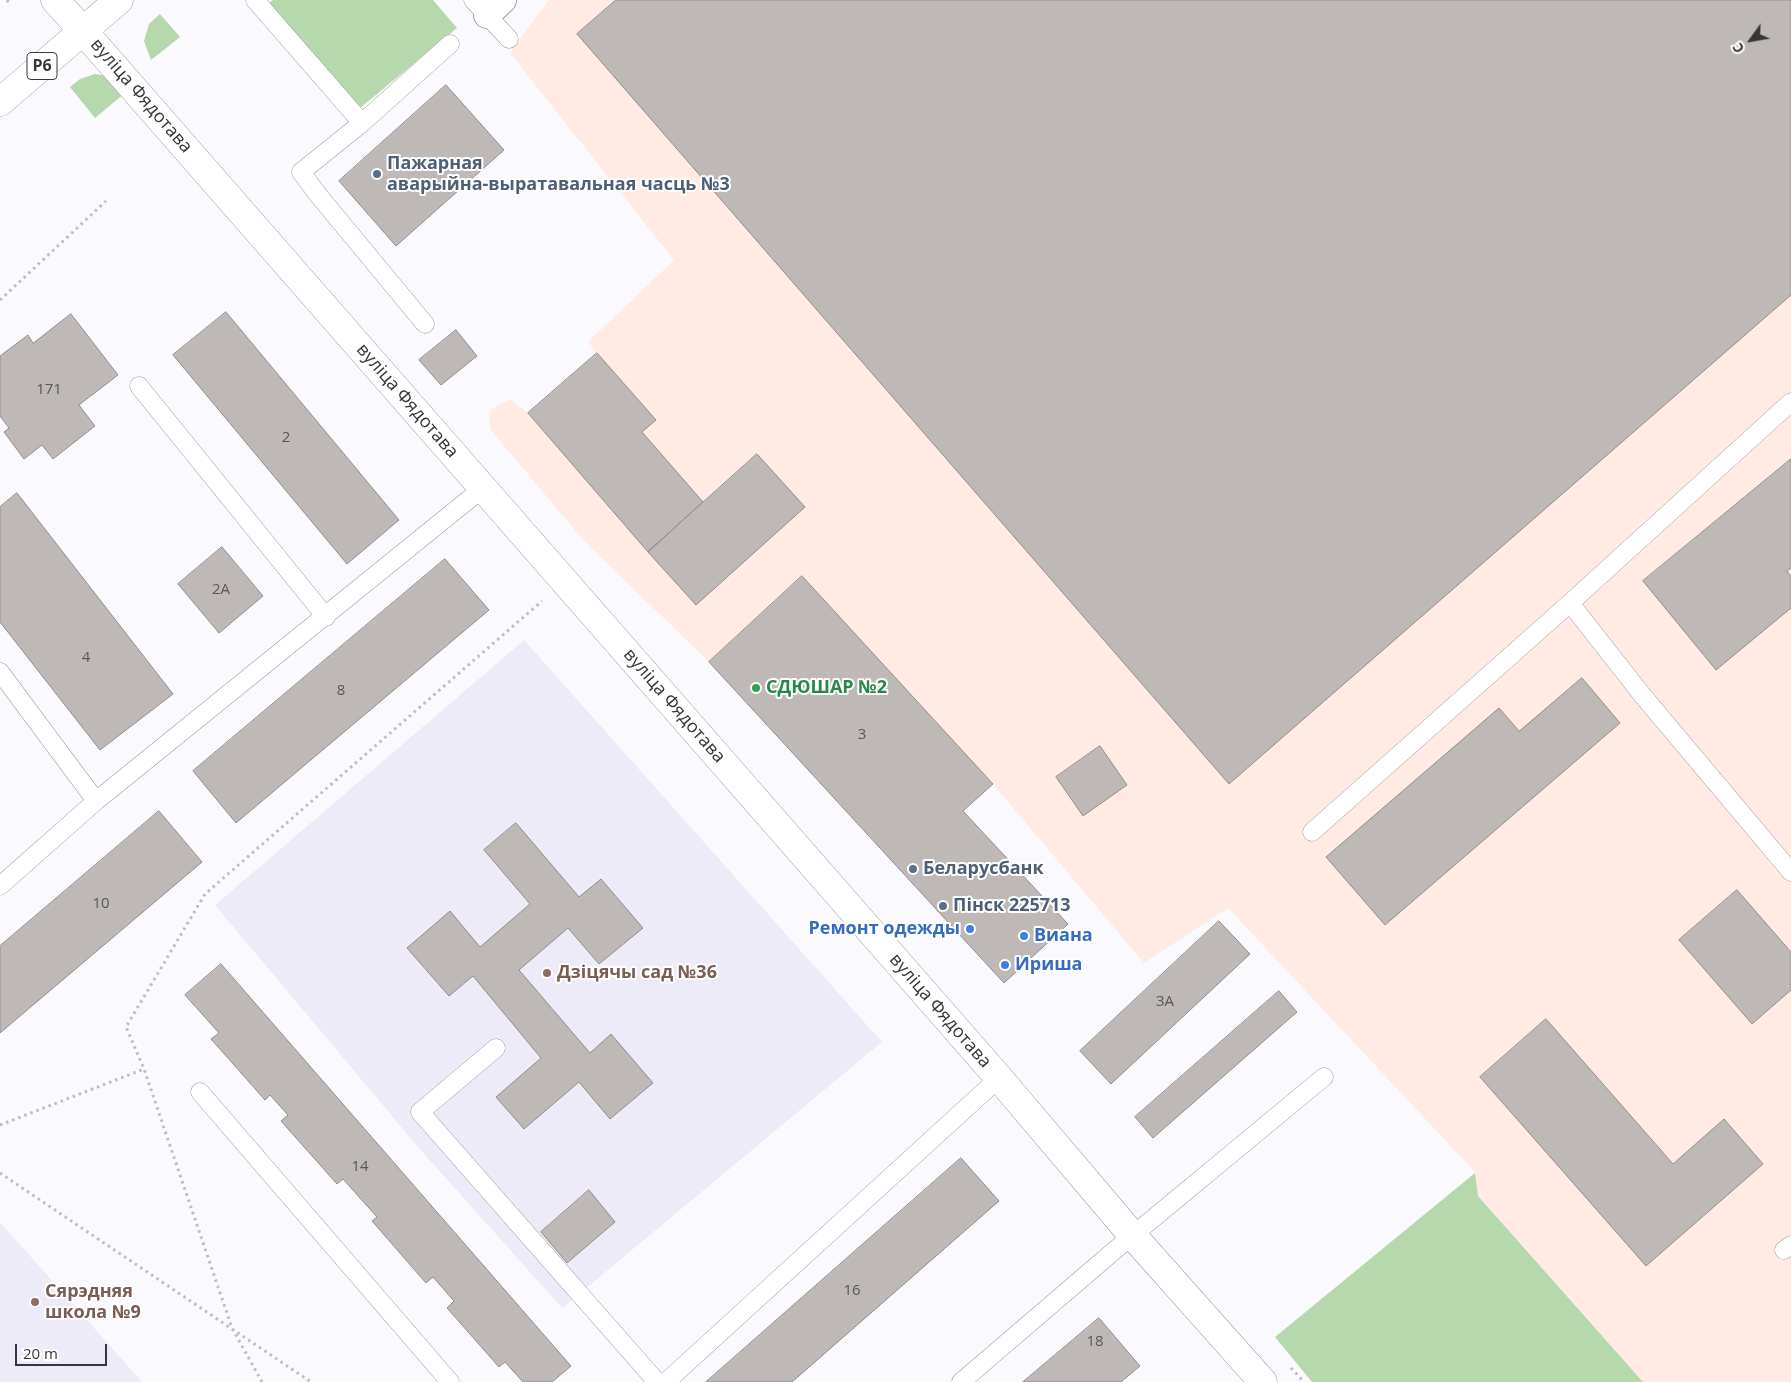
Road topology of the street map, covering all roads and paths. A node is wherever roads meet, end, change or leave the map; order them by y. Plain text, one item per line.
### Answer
1 (7, 0) edge
2 (55, 0) edge
3 (119, 0) edge
4 (255, 0) edge
5 (11, 5) dead end
6 (488, 5) edge
7 (84, 32) junction
8 (509, 39) dead end
9 (450, 44) dead end
10 (0, 102) edge
11 (362, 122) junction
12 (106, 201) dead end
13 (0, 300) edge
14 (425, 324) dead end
15 (139, 386) dead end
16 (1791, 402) edge
17 (483, 488) junction
18 (564, 581) junction
19 (1570, 602) junction
20 (326, 617) junction
21 (0, 672) edge
22 (96, 801) junction
23 (1312, 832) dead end
24 (1791, 872) edge
25 (0, 886) edge
26 (496, 1048) dead end
27 (144, 1069) junction
28 (1324, 1077) dead end
29 (999, 1078) junction
30 (200, 1092) dead end
31 (0, 1125) edge
32 (0, 1173) edge
33 (1134, 1236) junction
34 (232, 1328) junction
35 (262, 1382) edge
36 (311, 1382) edge
37 (450, 1382) edge
38 (657, 1382) edge
39 (666, 1382) edge
40 (960, 1382) edge
41 (1263, 1382) edge

1 - 5 path
2 - 7 street, вуліца Фядотава
3 - 7 street, Р6
4 - 11 lane
6 - 8 lane
7 - 10 street, Р6
7 - 17 street, вуліца Фядотава
9 - 11 lane
11 - 14 lane
12 - 13 path
15 - 20 lane
16 - 19 lane
17 - 18 street, вуліца Фядотава
17 - 20 lane
18 - 27 path
18 - 29 street, вуліца Фядотава
19 - 23 lane
19 - 24 lane
20 - 22 lane
21 - 22 lane
22 - 25 lane
26 - 38 lane
27 - 31 path
27 - 34 path
28 - 33 lane
29 - 33 street, вуліца Фядотава
29 - 39 lane
30 - 37 lane
32 - 34 path
33 - 40 lane
33 - 41 street, вуліца Фядотава
34 - 35 path
34 - 36 path

